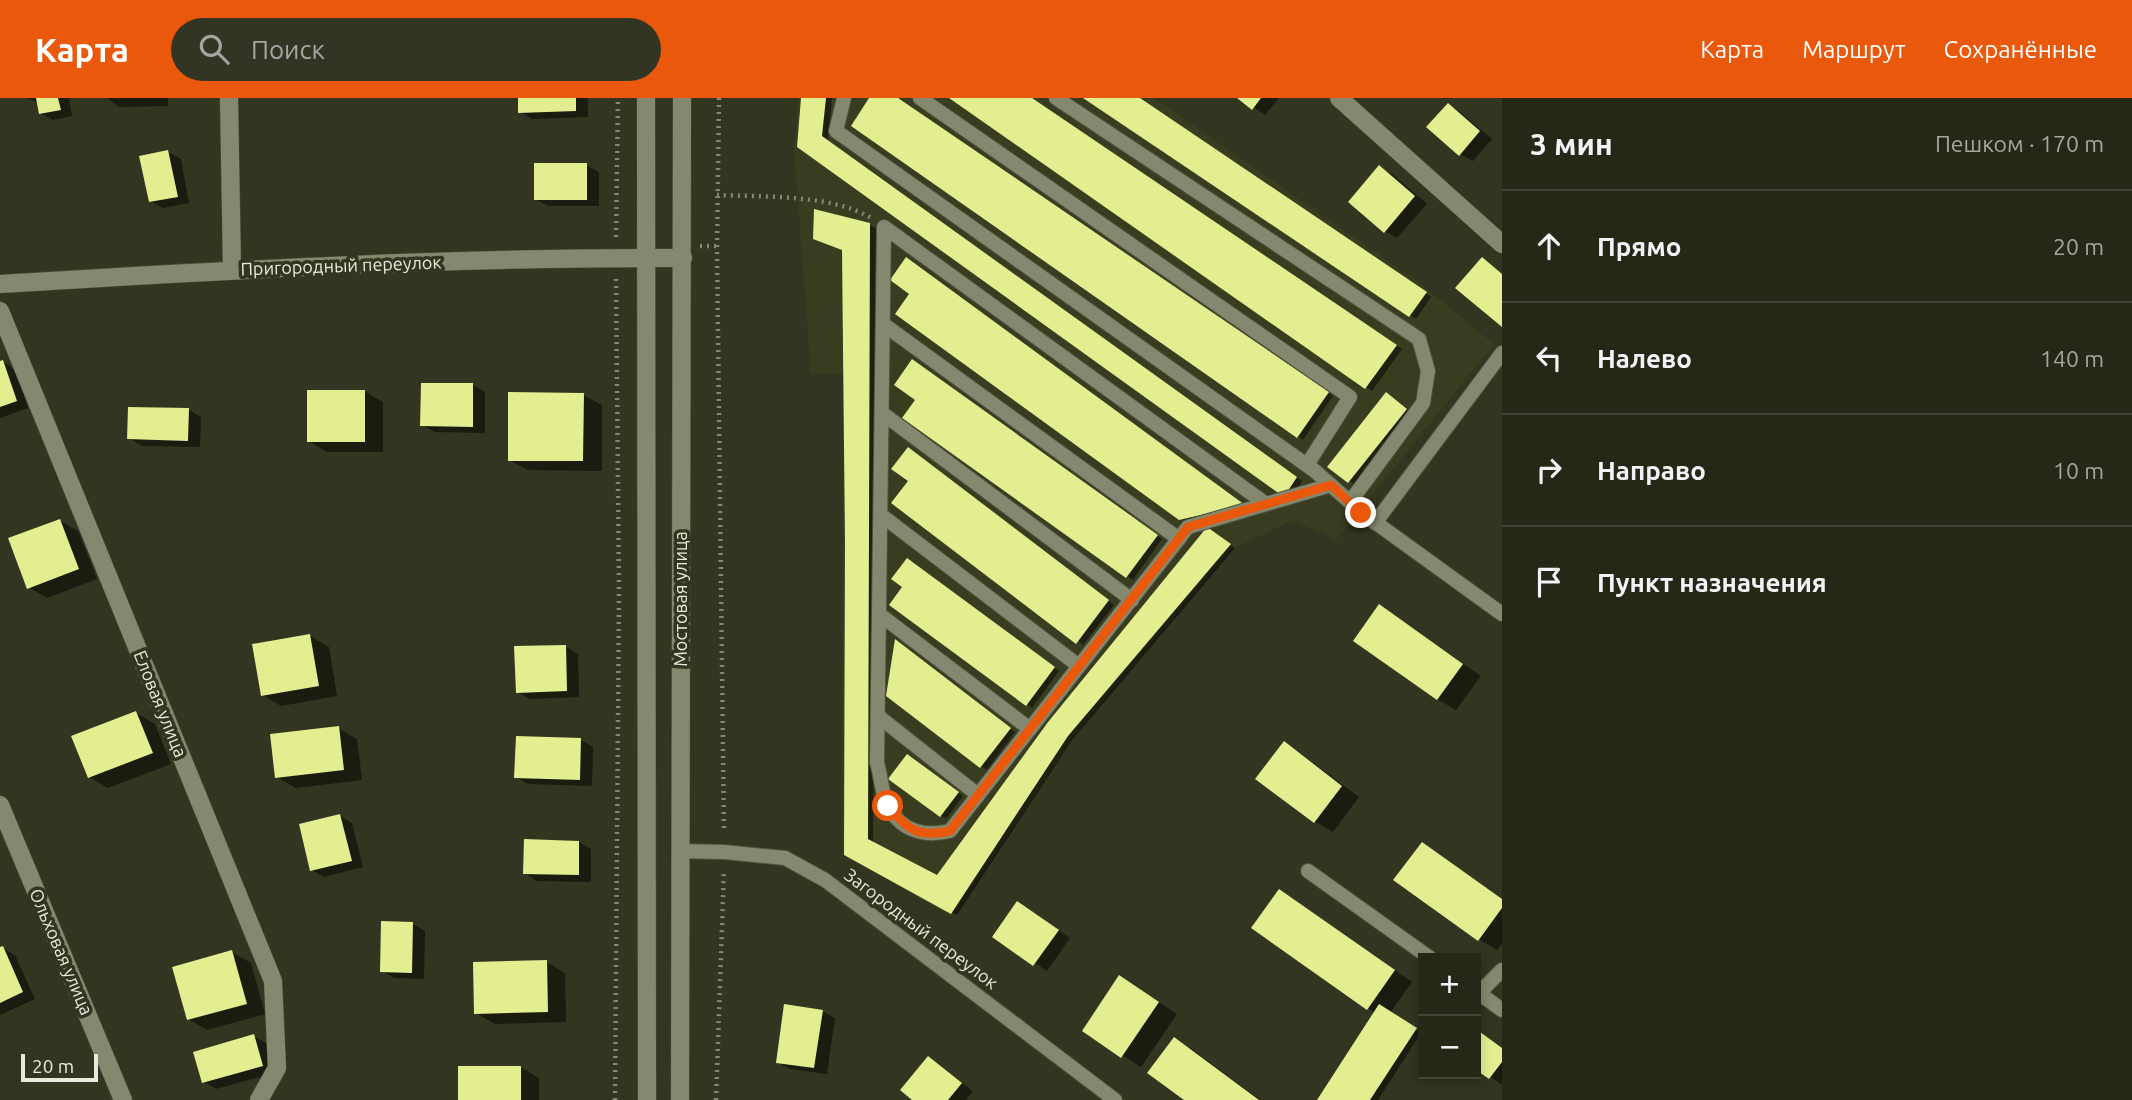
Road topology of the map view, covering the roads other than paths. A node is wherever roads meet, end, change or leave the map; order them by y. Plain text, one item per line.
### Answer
1 (229, 98) edge
2 (646, 98) edge
3 (682, 98) edge
4 (844, 98) edge
5 (920, 98) edge
6 (1056, 98) edge
7 (1339, 98) edge
8 (1502, 244) edge
9 (646, 258) junction
10 (682, 258) junction
11 (232, 270) junction
12 (0, 284) edge
13 (0, 311) edge
14 (883, 324) junction
15 (1502, 353) edge
16 (882, 413) junction
17 (1307, 465) junction
18 (1331, 485) junction
19 (1350, 502) junction
20 (1266, 504) junction
21 (881, 515) junction
22 (1375, 523) junction
23 (1179, 539) junction
24 (1132, 600) junction
25 (879, 614) junction
26 (1502, 614) edge
27 (1079, 666) junction
28 (878, 716) junction
29 (1030, 729) junction
30 (978, 795) junction
31 (0, 805) edge
32 (679, 851) junction
33 (1308, 871) dead end
34 (1423, 953) edge
35 (1502, 970) edge
36 (1481, 988) edge
37 (1481, 995) edge
38 (1502, 1010) edge
39 (123, 1100) edge
40 (259, 1100) edge
41 (647, 1100) edge
42 (680, 1100) edge
43 (1115, 1100) edge

1 - 11 street
2 - 9 street, Мостовая улица
3 - 10 street, Мостовая улица
4 - 17 lane
5 - 17 lane
6 - 19 lane
7 - 8 street
9 - 10 street, Пригородный переулок
9 - 11 street, Пригородный переулок
9 - 41 street, Мостовая улица
10 - 32 street, Мостовая улица
11 - 12 street, Пригородный переулок
13 - 40 street, Еловая улица
14 - 16 lane
14 - 20 lane
14 - 23 lane
15 - 22 lane
16 - 21 lane
16 - 24 lane
17 - 18 lane
18 - 19 lane
18 - 20 lane
19 - 22 lane
20 - 23 lane
21 - 25 lane
21 - 27 lane
22 - 26 lane
23 - 24 lane
24 - 27 lane
25 - 28 lane
25 - 29 lane
27 - 29 lane
28 - 30 lane
28 - 30 lane
29 - 30 lane
31 - 39 street, Ольховая улица
32 - 42 street, Мостовая улица
32 - 43 lane, Загородный переулок
33 - 34 lane
35 - 36 lane
37 - 38 lane

